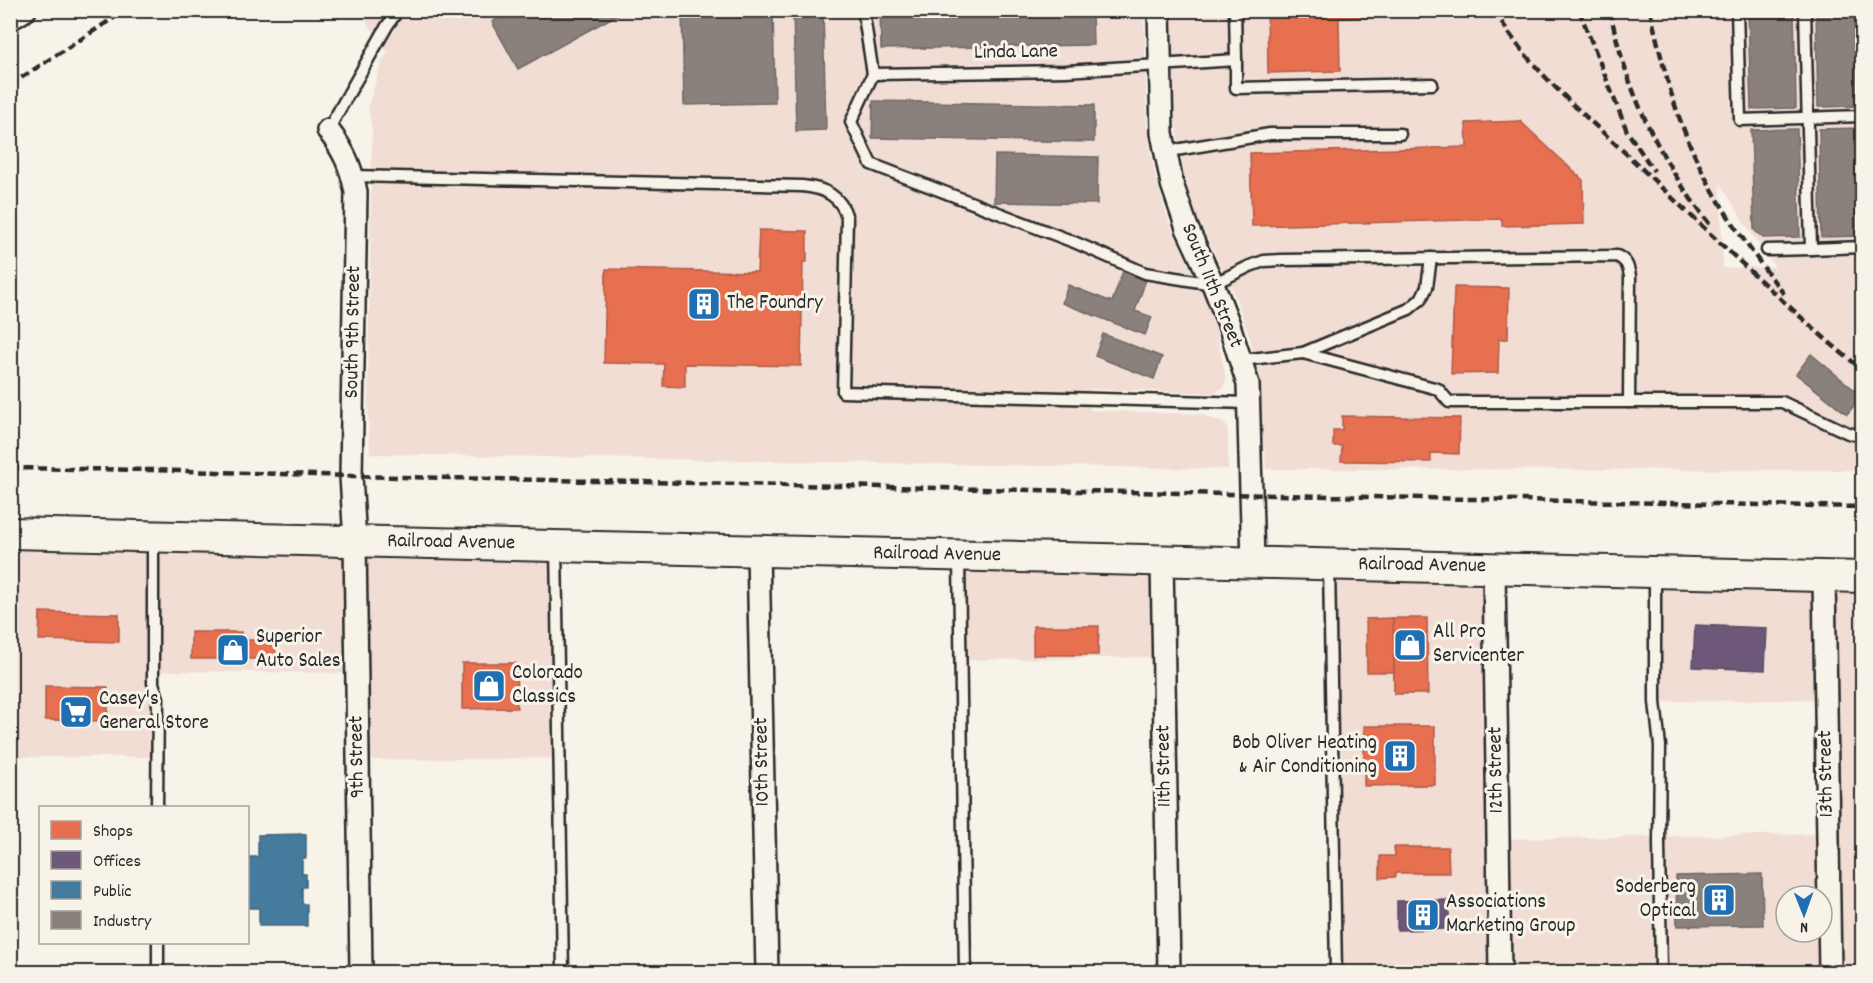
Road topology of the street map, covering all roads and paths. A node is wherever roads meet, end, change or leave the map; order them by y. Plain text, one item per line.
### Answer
1 (25, 10) edge
2 (398, 10) edge
3 (863, 10) edge
4 (1159, 10) edge
5 (1235, 10) edge
6 (1737, 10) edge
7 (1805, 10) edge
8 (10, 20) edge
9 (1236, 60) junction
10 (1160, 65) junction
11 (873, 74) junction
12 (1432, 84) dead end
13 (1863, 117) edge
14 (1808, 118) junction
15 (328, 130) joint
16 (1400, 134) dead end
17 (1164, 152) junction
18 (353, 176) junction
19 (1863, 247) edge
20 (1811, 249) junction
21 (1767, 250) dead end
22 (1431, 258) junction
23 (1213, 284) junction
24 (1303, 353) junction
25 (1241, 360) junction
26 (1629, 402) junction
27 (1249, 403) junction
28 (1863, 436) edge
29 (10, 533) edge
30 (153, 536) junction
31 (355, 541) junction
32 (556, 546) junction
33 (758, 551) junction
34 (959, 555) junction
35 (1162, 560) junction
36 (1253, 562) junction
37 (1329, 564) junction
38 (1494, 568) junction
39 (1655, 572) junction
40 (1824, 576) junction
41 (1863, 577) edge
42 (158, 806) edge
43 (158, 944) edge
44 (158, 972) edge
45 (361, 972) edge
46 (563, 972) edge
47 (767, 972) edge
48 (965, 972) edge
49 (1169, 972) edge
50 (1336, 972) edge
51 (1500, 972) edge
52 (1661, 972) edge
53 (1830, 972) edge

1 - 8 street
2 - 15 lane
3 - 11 lane
4 - 10 street, South 11th Street
5 - 9 lane
6 - 14 lane
7 - 14 lane
9 - 10 lane, Linda Lane
9 - 12 lane
10 - 11 lane, Linda Lane
10 - 17 street, South 11th Street
11 - 23 lane
13 - 14 lane
14 - 20 lane
15 - 18 street, South 9th Street
16 - 17 lane
17 - 23 street, South 11th Street
18 - 27 lane
18 - 31 street, South 9th Street
19 - 20 lane
20 - 21 lane
22 - 23 lane
22 - 24 lane
22 - 26 lane
23 - 25 street, South 11th Street
24 - 25 lane
24 - 26 lane
25 - 27 street, South 11th Street
26 - 28 lane
27 - 36 street, South 11th Street
29 - 30 main road, Railroad Avenue
30 - 31 main road, Railroad Avenue
30 - 42 lane
31 - 32 main road, Railroad Avenue
31 - 45 street, 9th Street
32 - 33 main road, Railroad Avenue
32 - 46 lane
33 - 34 main road, Railroad Avenue
33 - 47 street, 10th Street
34 - 35 main road, Railroad Avenue
34 - 48 lane
35 - 36 main road, Railroad Avenue
35 - 49 street, 11th Street
36 - 37 main road, Railroad Avenue
37 - 38 main road, Railroad Avenue
37 - 50 lane
38 - 39 main road, Railroad Avenue
38 - 51 street, 12th Street
39 - 40 main road, Railroad Avenue
39 - 52 lane
40 - 41 main road, Railroad Avenue
40 - 53 street, 13th Street
43 - 44 lane

